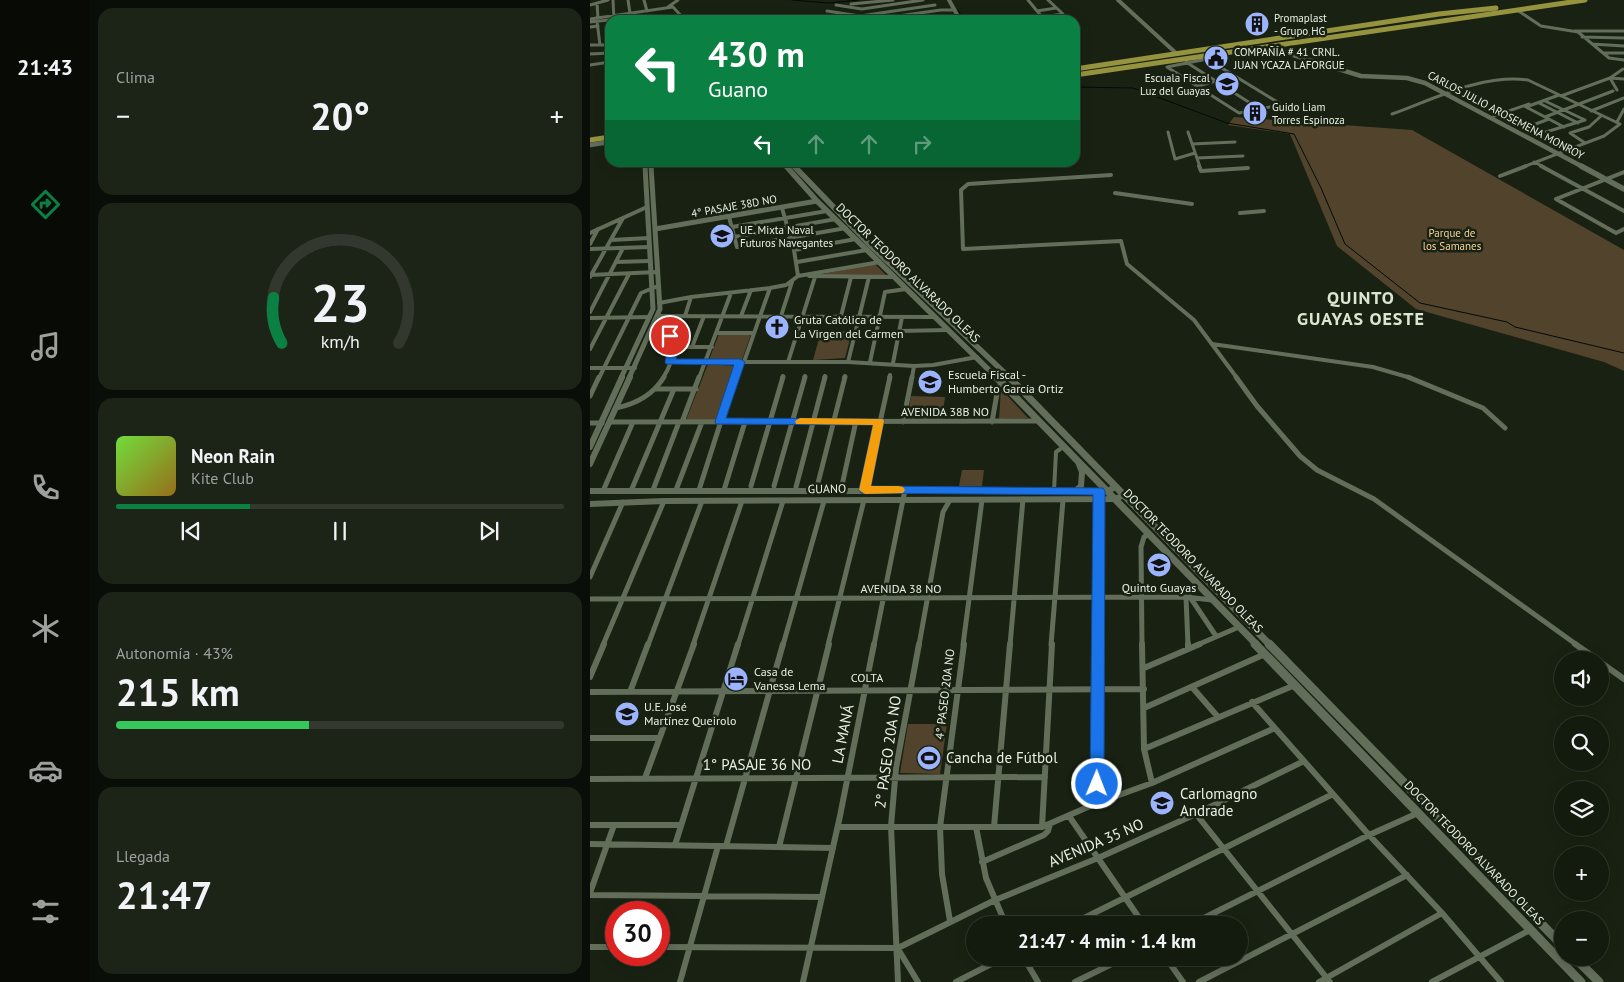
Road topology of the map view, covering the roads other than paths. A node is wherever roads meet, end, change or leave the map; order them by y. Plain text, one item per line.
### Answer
1 (608, 0) edge
2 (613, 0) edge
3 (628, 0) edge
4 (644, 0) edge
5 (662, 0) edge
6 (678, 0) edge
7 (893, 0) edge
8 (923, 0) edge
9 (932, 0) edge
10 (949, 0) edge
11 (1028, 0) edge
12 (1048, 0) edge
13 (1118, 0) edge
14 (1550, 0) edge
15 (1585, 0) edge
16 (597, 3) junction
17 (875, 3) junction
18 (590, 4) edge
19 (851, 4) dead end
20 (892, 4) junction
21 (935, 4) junction
22 (663, 7) junction
23 (668, 7) junction
24 (877, 7) junction
25 (1056, 8) junction
26 (896, 10) junction
27 (941, 10) junction
28 (954, 10) junction
29 (1517, 10) junction
30 (647, 11) junction
31 (827, 11) junction
32 (1037, 11) junction
33 (630, 14) junction
34 (614, 15) edge
35 (626, 15) edge
36 (680, 15) edge
37 (822, 15) edge
38 (850, 15) edge
39 (863, 15) edge
40 (900, 15) edge
41 (908, 15) edge
42 (957, 15) edge
43 (1040, 15) edge
44 (1056, 15) edge
45 (605, 19) edge
46 (590, 20) edge
47 (598, 20) junction
48 (598, 26) junction
49 (590, 27) edge
50 (1573, 31) junction
51 (1624, 31) edge
52 (1582, 37) junction
53 (1624, 38) edge
54 (1286, 43) junction
55 (1592, 44) junction
56 (590, 45) edge
57 (600, 45) junction
58 (605, 45) joint
59 (1624, 46) edge
60 (1259, 47) junction
61 (599, 53) junction
62 (605, 53) edge
63 (1603, 53) junction
64 (1624, 53) edge
65 (590, 54) edge
66 (1177, 54) junction
67 (1202, 56) junction
68 (1182, 59) junction
69 (1207, 59) junction
70 (1624, 60) edge
71 (1187, 62) junction
72 (605, 63) edge
73 (590, 65) edge
74 (1080, 67) edge
75 (1623, 69) dead end
76 (1080, 74) edge
77 (1234, 76) junction
78 (1610, 78) junction
79 (1624, 79) edge
80 (1217, 81) junction
81 (1603, 81) junction
82 (1198, 86) junction
83 (1615, 86) junction
84 (1450, 94) junction
85 (1558, 95) junction
86 (1624, 98) edge
87 (1545, 101) junction
88 (1539, 103) junction
89 (1577, 104) junction
90 (1624, 109) edge
91 (1262, 110) junction
92 (1564, 110) junction
93 (1591, 111) junction
94 (1557, 112) junction
95 (1392, 114) dead end
96 (1494, 116) junction
97 (1601, 116) junction
98 (1545, 117) junction
99 (1549, 119) junction
100 (1581, 122) junction
101 (1620, 123) edge
102 (1533, 125) dead end
103 (1591, 125) junction
104 (1564, 127) junction
105 (1168, 132) dead end
106 (1188, 132) dead end
107 (1546, 132) dead end
108 (605, 140) edge
109 (590, 142) edge
110 (1235, 142) dead end
111 (1585, 143) junction
112 (1192, 144) junction
113 (1560, 153) junction
114 (1196, 156) junction
115 (1243, 156) dead end
116 (1534, 162) junction
117 (645, 167) edge
118 (651, 167) edge
119 (786, 167) edge
120 (795, 167) edge
121 (1248, 168) dead end
122 (1624, 172) edge
123 (1112, 175) dead end
124 (1500, 176) dead end
125 (1608, 179) junction
126 (1624, 186) edge
127 (1583, 188) junction
128 (1624, 189) edge
129 (1115, 193) dead end
130 (817, 201) junction
131 (1192, 204) dead end
132 (647, 207) junction
133 (782, 208) junction
134 (827, 211) junction
135 (1264, 211) dead end
136 (1624, 211) edge
137 (1240, 213) dead end
138 (729, 217) junction
139 (623, 218) junction
140 (785, 218) junction
141 (836, 219) junction
142 (732, 227) junction
143 (787, 228) junction
144 (846, 228) junction
145 (598, 229) junction
146 (655, 229) junction
147 (1624, 229) edge
148 (590, 232) edge
149 (734, 237) junction
150 (649, 238) junction
151 (790, 238) junction
152 (856, 239) junction
153 (611, 240) junction
154 (590, 244) edge
155 (649, 247) junction
156 (624, 248) junction
157 (590, 249) edge
158 (606, 249) junction
159 (794, 250) junction
160 (867, 250) junction
161 (649, 261) junction
162 (616, 262) junction
163 (796, 262) junction
164 (880, 262) junction
165 (654, 273) junction
166 (610, 274) junction
167 (629, 274) junction
168 (590, 276) edge
169 (798, 276) junction
170 (815, 277) junction
171 (851, 277) junction
172 (870, 277) junction
173 (894, 277) junction
174 (792, 282) junction
175 (655, 287) junction
176 (770, 288) junction
177 (906, 289) junction
178 (751, 290) junction
179 (732, 293) junction
180 (691, 297) junction
181 (659, 303) junction
182 (590, 312) edge
183 (658, 316) junction
184 (685, 316) junction
185 (704, 316) junction
186 (724, 316) junction
187 (741, 316) junction
188 (761, 316) junction
189 (781, 316) junction
190 (803, 316) junction
191 (841, 316) junction
192 (606, 317) junction
193 (629, 317) junction
194 (650, 317) junction
195 (859, 317) junction
196 (879, 317) junction
197 (902, 317) junction
198 (934, 317) junction
199 (590, 318) edge
200 (948, 330) junction
201 (899, 331) junction
202 (651, 332) junction
203 (718, 333) junction
204 (754, 333) junction
205 (855, 333) junction
206 (818, 334) dead end
207 (1212, 344) junction
208 (673, 347) junction
209 (692, 347) junction
210 (712, 347) junction
211 (590, 350) edge
212 (978, 357) junction
213 (670, 362) junction
214 (706, 362) junction
215 (742, 362) junction
216 (788, 362) junction
217 (848, 362) junction
218 (870, 362) junction
219 (893, 364) junction
220 (914, 366) junction
221 (590, 368) edge
222 (604, 368) junction
223 (627, 368) junction
224 (635, 368) junction
225 (890, 375) dead end
226 (783, 376) dead end
227 (805, 376) dead end
228 (825, 376) dead end
229 (845, 376) dead end
230 (1003, 382) junction
231 (655, 389) junction
232 (674, 389) junction
233 (696, 389) junction
234 (590, 396) edge
235 (616, 408) junction
236 (770, 421) junction
237 (792, 421) junction
238 (813, 421) junction
239 (834, 421) junction
240 (856, 421) junction
241 (879, 421) junction
242 (1041, 421) junction
243 (610, 422) junction
244 (634, 422) junction
245 (659, 422) junction
246 (681, 422) junction
247 (702, 422) junction
248 (720, 422) junction
249 (745, 422) junction
250 (903, 422) junction
251 (992, 422) junction
252 (590, 423) edge
253 (602, 423) junction
254 (1506, 428) dead end
255 (590, 447) edge
256 (1065, 447) junction
257 (1076, 459) junction
258 (590, 464) edge
259 (774, 486) dead end
260 (817, 486) dead end
261 (796, 487) dead end
262 (1116, 487) junction
263 (750, 488) junction
264 (653, 490) junction
265 (676, 490) junction
266 (699, 490) junction
267 (724, 490) junction
268 (841, 490) junction
269 (865, 490) junction
270 (905, 490) junction
271 (1054, 490) junction
272 (590, 491) edge
273 (601, 491) junction
274 (631, 491) junction
275 (1075, 491) junction
276 (1099, 491) junction
277 (1107, 491) junction
278 (1124, 495) junction
279 (1023, 499) junction
280 (1100, 499) junction
281 (1115, 499) junction
282 (864, 500) junction
283 (903, 500) junction
284 (950, 500) junction
285 (982, 500) junction
286 (1063, 500) junction
287 (623, 501) junction
288 (664, 501) junction
289 (702, 501) junction
290 (742, 501) junction
291 (783, 501) junction
292 (824, 501) junction
293 (591, 503) edge
294 (1150, 534) junction
295 (590, 577) edge
296 (1188, 597) junction
297 (968, 598) junction
298 (1014, 598) junction
299 (1056, 598) junction
300 (1099, 598) junction
301 (1141, 598) junction
302 (590, 599) edge
303 (623, 599) junction
304 (664, 599) junction
305 (708, 599) junction
306 (752, 599) junction
307 (796, 599) junction
308 (839, 599) junction
309 (882, 599) junction
310 (927, 599) junction
311 (1212, 600) junction
312 (1239, 627) junction
313 (1216, 636) junction
314 (1188, 648) junction
315 (1585, 651) edge
316 (1265, 654) junction
317 (1144, 668) junction
318 (1609, 668) edge
319 (590, 677) edge
320 (1624, 679) edge
321 (1294, 685) junction
322 (1192, 687) junction
323 (819, 689) junction
324 (865, 689) junction
325 (911, 689) junction
326 (957, 689) junction
327 (1006, 689) junction
328 (1048, 689) junction
329 (1098, 689) junction
330 (1144, 689) junction
331 (724, 690) junction
332 (770, 690) junction
333 (678, 691) junction
334 (590, 692) edge
335 (630, 692) junction
336 (1252, 702) junction
337 (1144, 708) junction
338 (1218, 717) junction
339 (1275, 728) junction
340 (590, 738) edge
341 (659, 738) junction
342 (1144, 749) junction
343 (1304, 761) junction
344 (946, 777) junction
345 (999, 777) junction
346 (1044, 777) junction
347 (590, 778) edge
348 (645, 778) junction
349 (696, 778) junction
350 (745, 778) junction
351 (797, 778) junction
352 (848, 778) junction
353 (896, 778) junction
354 (1152, 783) junction
355 (1333, 794) junction
356 (1097, 803) junction
357 (1418, 812) junction
358 (1196, 814) junction
359 (1069, 816) junction
360 (1050, 824) junction
361 (590, 825) edge
362 (614, 825) junction
363 (681, 825) junction
364 (838, 826) junction
365 (891, 826) junction
366 (940, 827) junction
367 (976, 827) junction
368 (994, 827) junction
369 (1042, 827) junction
370 (1369, 835) junction
371 (590, 844) edge
372 (607, 844) junction
373 (675, 845) junction
374 (722, 846) junction
375 (779, 847) junction
376 (833, 848) junction
377 (1224, 849) junction
378 (1098, 858) junction
379 (982, 862) junction
380 (1408, 875) junction
381 (1257, 892) junction
382 (590, 894) edge
383 (704, 896) junction
384 (822, 898) junction
385 (1126, 898) junction
386 (993, 901) junction
387 (1442, 913) junction
388 (1001, 916) edge
389 (1089, 916) edge
390 (1138, 916) edge
391 (1208, 916) edge
392 (950, 922) junction
393 (1530, 930) junction
394 (1292, 935) junction
395 (1554, 936) edge
396 (590, 947) edge
397 (605, 947) edge
398 (670, 948) edge
399 (690, 948) junction
400 (898, 948) junction
401 (810, 949) junction
402 (1481, 957) junction
403 (987, 966) edge
404 (1029, 966) edge
405 (1108, 966) edge
406 (1172, 966) edge
407 (1583, 966) edge
408 (1329, 980) edge
409 (680, 982) edge
410 (803, 982) edge
411 (898, 982) edge
412 (918, 982) edge
413 (956, 982) edge
414 (1038, 982) edge
415 (1075, 982) edge
416 (1183, 982) edge
417 (1199, 982) edge
418 (1319, 982) edge
419 (1432, 982) edge
420 (1501, 982) edge
421 (1581, 982) edge
422 (1599, 982) edge

1 - 16 street
2 - 34 street
3 - 33 street
4 - 30 street
5 - 22 street
6 - 23 street
7 - 17 street
8 - 20 street
9 - 21 street
10 - 28 street
11 - 32 street
12 - 25 street
13 - 66 street
14 - 66 main road
15 - 29 main road
16 - 18 street
16 - 47 street
17 - 19 street
17 - 24 street
20 - 24 street
20 - 26 street
21 - 26 street
21 - 27 street
22 - 23 street
22 - 30 street
23 - 36 street
24 - 31 street
25 - 32 street
25 - 44 street
26 - 39 street
26 - 40 street
27 - 28 street
27 - 41 street
28 - 42 street
29 - 50 street
29 - 54 main road
30 - 33 street
31 - 37 street
31 - 38 street
32 - 43 street
33 - 35 street
45 - 47 street
46 - 47 street
47 - 48 street
48 - 49 street
48 - 57 street
50 - 51 street
50 - 52 street
52 - 53 street
52 - 55 street
54 - 60 main road
54 - 84 main road, CARLOS JULIO AROSEMENA MONROY
55 - 59 street
55 - 63 street
56 - 57 street
57 - 58 street
58 - 61 street
60 - 67 main road
60 - 84 main road, CARLOS JULIO AROSEMENA MONROY
61 - 62 street
61 - 65 street
63 - 64 street
63 - 70 street
66 - 74 main road
67 - 68 main road
67 - 69 street
68 - 71 street
68 - 76 main road
69 - 71 street
69 - 77 street
71 - 80 street
71 - 82 street
72 - 73 street
75 - 78 street
77 - 80 street
77 - 91 street
78 - 79 street
78 - 81 street
78 - 83 street
80 - 82 street
80 - 91 street
81 - 83 street
81 - 85 street
82 - 91 street
83 - 89 street
84 - 85 street
84 - 95 street
84 - 96 main road, CARLOS JULIO AROSEMENA MONROY
84 - 113 main road, CARLOS JULIO AROSEMENA MONROY
85 - 87 street
85 - 89 street
85 - 96 street
86 - 93 street
87 - 88 street
87 - 92 street
88 - 94 street
88 - 98 street
89 - 92 street
89 - 93 street
90 - 101 street
92 - 94 street
92 - 100 street
93 - 97 street
94 - 98 street
94 - 100 street
96 - 113 main road, CARLOS JULIO AROSEMENA MONROY
97 - 101 street
97 - 103 street
98 - 99 street
99 - 102 street
99 - 104 street
100 - 103 street
100 - 104 street
101 - 111 street
103 - 111 street
104 - 107 street
105 - 114 street
106 - 112 street
108 - 109 main road
110 - 112 street
111 - 113 street
112 - 114 street
113 - 116 street
113 - 125 main road, CARLOS JULIO AROSEMENA MONROY
114 - 115 street
114 - 121 street
116 - 124 street
116 - 127 street
117 - 132 street
118 - 146 street
119 - 130 main road, DOCTOR TEODORO ALVARADO OLEAS
120 - 262 main road, DOCTOR TEODORO ALVARADO OLEAS
122 - 125 street
123 - 207 street
125 - 126 main road, CARLOS JULIO AROSEMENA MONROY
125 - 127 street
125 - 128 main road, CARLOS JULIO AROSEMENA MONROY
127 - 136 street
127 - 147 street
129 - 131 street
130 - 133 street, 4° PASAJE 38D NO
130 - 134 main road, DOCTOR TEODORO ALVARADO OLEAS
132 - 139 street
132 - 150 street
133 - 138 street, 4° PASAJE 38D NO
133 - 140 street
134 - 140 street
134 - 141 main road, DOCTOR TEODORO ALVARADO OLEAS
135 - 137 street
138 - 142 street
138 - 146 street, 4° PASAJE 38D NO
139 - 145 street
139 - 153 street
140 - 142 street
140 - 143 street
141 - 143 street
141 - 144 main road, DOCTOR TEODORO ALVARADO OLEAS
142 - 149 street
143 - 149 street
143 - 151 street
144 - 151 street
144 - 152 main road, DOCTOR TEODORO ALVARADO OLEAS
145 - 148 street
145 - 154 street
146 - 165 street
149 - 151 street
150 - 153 street
150 - 155 street
151 - 159 street
152 - 159 street
152 - 160 main road, DOCTOR TEODORO ALVARADO OLEAS
153 - 158 street
155 - 156 street
155 - 161 street
156 - 158 street
156 - 162 street
157 - 158 street
158 - 168 street
159 - 163 street
160 - 163 street
160 - 164 main road, DOCTOR TEODORO ALVARADO OLEAS
161 - 162 street
161 - 165 street
162 - 166 street
163 - 169 street
164 - 169 street
164 - 173 main road, DOCTOR TEODORO ALVARADO OLEAS
165 - 167 street
165 - 175 street
166 - 167 street
166 - 168 street
166 - 182 street
167 - 192 street
169 - 170 street
169 - 174 street
170 - 171 street
170 - 190 street
171 - 172 street
171 - 191 street
172 - 173 street
172 - 195 street
173 - 177 main road, DOCTOR TEODORO ALVARADO OLEAS
174 - 176 street
174 - 189 street
175 - 181 street
175 - 193 street
175 - 194 street
176 - 178 street
176 - 188 street
177 - 196 street
177 - 198 main road, DOCTOR TEODORO ALVARADO OLEAS
178 - 179 street
178 - 187 street
179 - 180 street
179 - 186 street
180 - 181 street
180 - 184 street
181 - 183 street
183 - 184 street
183 - 202 street
184 - 185 street
185 - 186 street
185 - 209 street
186 - 187 street
186 - 203 street
187 - 188 street
188 - 189 street
188 - 204 street
189 - 190 street
190 - 191 street
190 - 216 street
191 - 195 street
192 - 193 street
192 - 199 street
192 - 211 street
193 - 194 street
193 - 222 street
194 - 223 street
195 - 196 street
195 - 205 street
196 - 197 street
196 - 218 street
197 - 198 street
197 - 201 street
198 - 200 main road, DOCTOR TEODORO ALVARADO OLEAS
200 - 201 street
200 - 212 main road, DOCTOR TEODORO ALVARADO OLEAS
201 - 219 street
202 - 208 street
202 - 224 street
203 - 204 street
203 - 210 street
204 - 215 street
205 - 206 street
205 - 217 street
207 - 254 street
207 - 315 street
208 - 209 street
208 - 213 street
209 - 210 street
210 - 214 street
212 - 220 street
212 - 230 main road, DOCTOR TEODORO ALVARADO OLEAS
213 - 214 street
213 - 231 street
214 - 215 street
214 - 233 street
215 - 216 street
215 - 248 street
216 - 217 street
217 - 218 street
218 - 219 street
219 - 220 street
220 - 250 street
221 - 222 street
222 - 223 street
222 - 234 street
223 - 224 street
223 - 253 street
224 - 235 street
225 - 241 street
226 - 236 street
227 - 237 street
228 - 238 street
229 - 239 street
230 - 242 main road, DOCTOR TEODORO ALVARADO OLEAS
230 - 251 street
231 - 232 street
231 - 235 street
232 - 233 street
232 - 245 street
233 - 246 street
235 - 243 street
236 - 237 street, AVENIDA 38B NO
236 - 249 street, AVENIDA 38B NO
236 - 263 street
237 - 238 street, AVENIDA 38B NO
237 - 259 street
238 - 239 street, AVENIDA 38B NO
238 - 261 street
239 - 240 street, AVENIDA 38B NO
239 - 260 street
240 - 241 street, AVENIDA 38B NO
240 - 268 street
241 - 250 street, AVENIDA 38B NO
241 - 269 street
242 - 251 street, AVENIDA 38B NO
242 - 256 main road, DOCTOR TEODORO ALVARADO OLEAS
243 - 244 street, AVENIDA 38B NO
243 - 258 street
244 - 245 street, AVENIDA 38B NO
244 - 273 street
245 - 246 street, AVENIDA 38B NO
245 - 274 street
246 - 247 street, AVENIDA 38B NO
246 - 264 street
247 - 248 street, AVENIDA 38B NO
247 - 265 street
248 - 249 street, AVENIDA 38B NO
248 - 266 street
249 - 267 street
250 - 251 street, AVENIDA 38B NO
252 - 253 street
253 - 255 street
256 - 257 main road, DOCTOR TEODORO ALVARADO OLEAS
256 - 271 street
257 - 275 street
257 - 277 main road, DOCTOR TEODORO ALVARADO OLEAS
262 - 277 street, GUANO
262 - 278 main road, DOCTOR TEODORO ALVARADO OLEAS
263 - 267 street, GUANO
263 - 268 street, GUANO
264 - 265 street, GUANO
264 - 274 street, GUANO
265 - 266 street, GUANO
266 - 267 street, GUANO
268 - 269 street, GUANO
269 - 270 street, GUANO
270 - 271 street, GUANO
270 - 283 street, LA MANÁ
271 - 275 street, GUANO
272 - 273 street, GUANO
273 - 274 street, GUANO
273 - 293 street
275 - 276 street, GUANO
276 - 277 street, GUANO
276 - 280 street
277 - 281 main road, DOCTOR TEODORO ALVARADO OLEAS
278 - 281 street, GUANO
278 - 395 main road, DOCTOR TEODORO ALVARADO OLEAS
279 - 285 street, GUANO
279 - 286 street, GUANO
279 - 298 street
280 - 281 street, GUANO
280 - 286 street, GUANO
280 - 300 street
281 - 294 main road, DOCTOR TEODORO ALVARADO OLEAS
282 - 283 street, GUANO
282 - 292 street, GUANO
282 - 308 street
283 - 284 street, GUANO
283 - 309 street, LA MANÁ
284 - 285 street, GUANO
284 - 310 street, 2° PASEO 20A NO
285 - 297 street, 4° PASEO 20A NO
286 - 299 street
287 - 288 street, GUANO
287 - 293 street, GUANO
287 - 295 street
288 - 289 street, GUANO
288 - 303 street
289 - 290 street, GUANO
289 - 304 street
290 - 291 street, GUANO
290 - 305 street
291 - 292 street, GUANO
291 - 306 street
292 - 307 street
294 - 301 street
294 - 311 main road, DOCTOR TEODORO ALVARADO OLEAS
296 - 301 street, AVENIDA 38 NO
296 - 311 street, AVENIDA 38 NO
296 - 313 street
296 - 314 street
297 - 298 street, AVENIDA 38 NO
297 - 310 street, AVENIDA 38 NO
297 - 326 street, 4° PASEO 20A NO
298 - 299 street, AVENIDA 38 NO
298 - 327 street
299 - 300 street, AVENIDA 38 NO
299 - 328 street
300 - 301 street, AVENIDA 38 NO
300 - 329 street
301 - 317 street
302 - 303 street, AVENIDA 38 NO
303 - 304 street, AVENIDA 38 NO
303 - 319 street
304 - 305 street, AVENIDA 38 NO
304 - 335 street
305 - 306 street, AVENIDA 38 NO
305 - 333 street
306 - 307 street, AVENIDA 38 NO
306 - 331 street
307 - 308 street, AVENIDA 38 NO
307 - 332 street
308 - 309 street, AVENIDA 38 NO
308 - 323 street
309 - 310 street, AVENIDA 38 NO
309 - 324 street, LA MANÁ
310 - 325 street, 2° PASEO 20A NO
311 - 312 main road, DOCTOR TEODORO ALVARADO OLEAS
312 - 313 street
312 - 316 main road, DOCTOR TEODORO ALVARADO OLEAS
313 - 314 street
314 - 317 street
316 - 321 main road, DOCTOR TEODORO ALVARADO OLEAS
316 - 322 street
317 - 330 street
318 - 320 street
321 - 336 street
321 - 357 main road, DOCTOR TEODORO ALVARADO OLEAS
322 - 337 street
322 - 338 street
323 - 324 street, COLTA
323 - 332 street, COLTA
323 - 351 street
324 - 325 street, COLTA
324 - 352 street, LA MANÁ
325 - 326 street, COLTA
325 - 353 street, 2° PASEO 20A NO
326 - 327 street, COLTA
326 - 344 street, 4° PASEO 20A NO
327 - 328 street, COLTA
327 - 345 street
328 - 329 street, COLTA
328 - 346 street
329 - 330 street, COLTA
329 - 356 street
330 - 337 street
331 - 332 street, COLTA
331 - 333 street, COLTA
331 - 349 street
332 - 350 street
333 - 335 street, COLTA
333 - 341 street
334 - 335 street, COLTA
336 - 338 street
336 - 339 street
337 - 342 street
338 - 342 street
339 - 343 street
339 - 354 street
340 - 341 street
341 - 348 street
342 - 354 street
343 - 355 street
343 - 358 street, AVENIDA 35 NO
344 - 345 street, 1° PASAJE 36 NO
344 - 353 street, 1° PASAJE 36 NO
344 - 366 street, 4° PASEO 20A NO
345 - 346 street, 1° PASAJE 36 NO
345 - 368 street
346 - 369 street
347 - 348 street, 1° PASAJE 36 NO
348 - 349 street, 1° PASAJE 36 NO
349 - 350 street, 1° PASAJE 36 NO
349 - 363 street
350 - 351 street, 1° PASAJE 36 NO
350 - 374 street
351 - 352 street, 1° PASAJE 36 NO
351 - 375 street
352 - 353 street, 1° PASAJE 36 NO
352 - 364 street, LA MANÁ
353 - 365 street, 2° PASEO 20A NO
354 - 356 street
355 - 370 street
355 - 377 street
356 - 359 street
357 - 370 street
357 - 393 main road, DOCTOR TEODORO ALVARADO OLEAS
358 - 377 street
358 - 378 street, AVENIDA 35 NO
359 - 360 street
359 - 378 street
360 - 369 street
360 - 379 street
361 - 362 street
362 - 363 street
362 - 372 street
363 - 373 street
364 - 365 street
364 - 376 street, LA MANÁ
365 - 366 street
365 - 400 street, 2° PASEO 20A NO
366 - 367 street
366 - 392 street, 4° PASEO 20A NO
367 - 368 street
367 - 379 street
368 - 369 street
370 - 380 street
370 - 381 street
371 - 372 street
372 - 373 street
372 - 382 street
373 - 374 street
374 - 375 street
374 - 383 street
375 - 376 street
376 - 384 street, LA MANÁ
377 - 381 street
377 - 385 street
378 - 385 street
378 - 386 street, AVENIDA 35 NO
379 - 386 street
380 - 387 street
380 - 394 street
381 - 391 street
381 - 394 street
382 - 383 street
383 - 384 street
383 - 399 street
384 - 401 street, LA MANÁ
385 - 389 street
385 - 390 street
386 - 388 street
386 - 392 street, AVENIDA 35 NO
387 - 402 street
387 - 408 street
392 - 400 street, AVENIDA 35 NO
393 - 402 street
393 - 421 main road, DOCTOR TEODORO ALVARADO OLEAS
394 - 408 street
394 - 417 street
396 - 397 street
398 - 399 street, AVENIDA 35 NO
399 - 401 street, AVENIDA 35 NO
399 - 409 street
400 - 401 street, AVENIDA 35 NO
400 - 411 street, 2° PASEO 20A NO
400 - 412 street
401 - 410 street, LA MANÁ
402 - 419 street
402 - 420 street
403 - 413 street
404 - 414 street
405 - 415 street
406 - 416 street
407 - 422 main road
408 - 418 street

